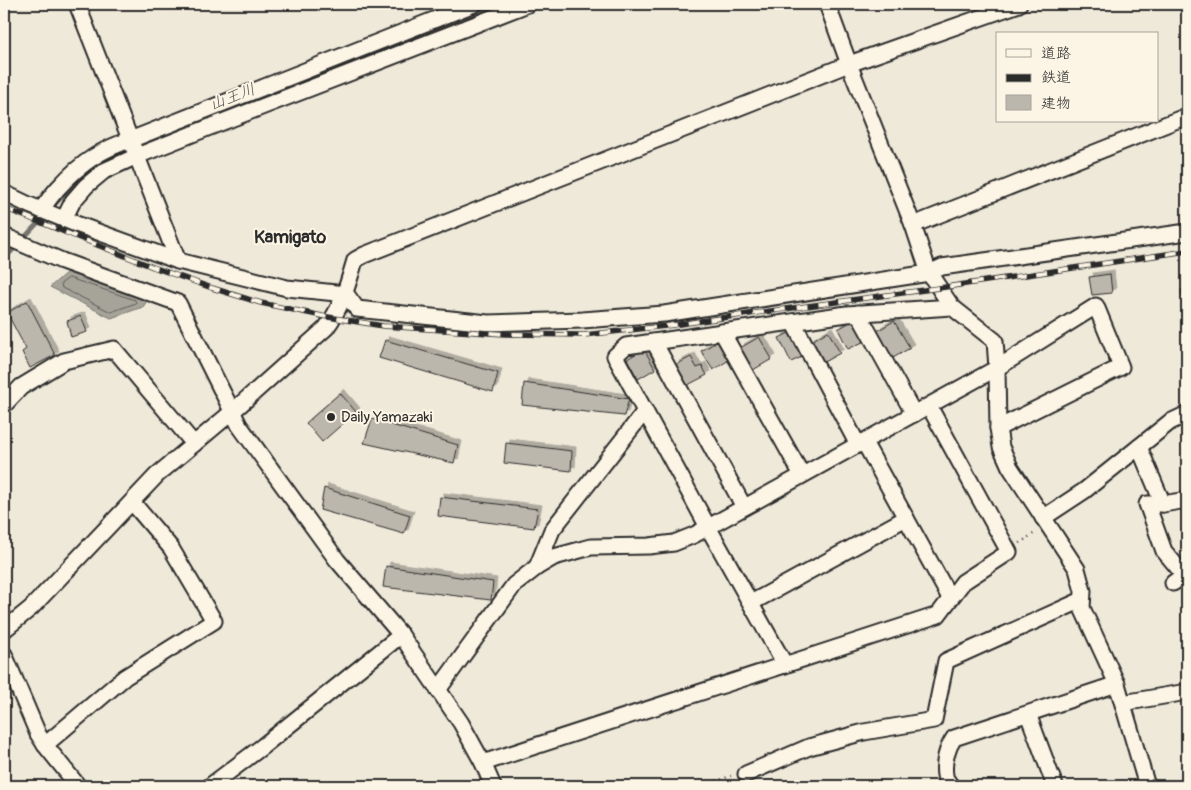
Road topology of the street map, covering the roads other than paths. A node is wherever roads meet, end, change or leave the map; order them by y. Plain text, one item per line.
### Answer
1 (77, 4) edge
2 (474, 4) edge
3 (528, 4) edge
4 (827, 4) edge
5 (1019, 4) edge
6 (849, 64) junction
7 (1187, 116) edge
8 (130, 140) junction
9 (137, 156) junction
10 (4, 193) edge
11 (51, 214) junction
12 (913, 225) junction
13 (1187, 232) edge
14 (9, 238) edge
15 (178, 261) junction
16 (929, 273) junction
17 (346, 294) junction
18 (952, 307) junction
19 (858, 313) junction
20 (792, 322) junction
21 (722, 332) junction
22 (654, 342) junction
23 (997, 368) junction
24 (4, 405) edge
25 (928, 406) junction
26 (645, 411) junction
27 (232, 412) junction
28 (914, 414) junction
29 (1187, 414) edge
30 (998, 428) junction
31 (861, 443) junction
32 (194, 444) junction
33 (1139, 447) junction
34 (802, 475) junction
35 (1187, 500) edge
36 (132, 502) junction
37 (1163, 504) junction
38 (744, 507) junction
39 (906, 518) junction
40 (1045, 520) junction
41 (708, 527) junction
42 (537, 567) junction
43 (1173, 583) dead end
44 (950, 598) junction
45 (1082, 600) junction
46 (751, 603) junction
47 (6, 623) edge
48 (401, 635) junction
49 (4, 654) edge
50 (785, 665) junction
51 (1117, 684) junction
52 (438, 690) junction
53 (1187, 692) edge
54 (1123, 703) junction
55 (1028, 714) junction
56 (934, 720) junction
57 (954, 738) junction
58 (45, 745) junction
59 (483, 763) junction
60 (746, 774) road end
61 (78, 786) edge
62 (210, 786) edge
63 (493, 786) edge
64 (950, 786) edge
65 (1055, 786) edge
66 (1147, 786) edge

1 - 8 street
2 - 8 street
3 - 9 street
4 - 6 street
5 - 6 street
6 - 12 street
6 - 17 street
7 - 12 street
8 - 9 street
8 - 11 street
9 - 11 street
9 - 15 street
10 - 11 street
11 - 15 street
12 - 16 street
13 - 16 street
14 - 27 street
15 - 17 street
16 - 17 street
16 - 18 street
17 - 27 street
18 - 19 street
18 - 23 street
19 - 20 street
19 - 28 street
20 - 21 street
20 - 31 street
21 - 22 street
21 - 34 street
22 - 26 street
22 - 38 street
23 - 25 street
23 - 30 street
23 - 30 street
24 - 32 street
25 - 28 street
25 - 44 street
26 - 41 street
26 - 42 street
27 - 32 street
27 - 48 street
28 - 31 street
29 - 33 street
30 - 40 street
31 - 34 street
31 - 39 street
32 - 36 street
33 - 37 street
33 - 40 street
34 - 38 street
35 - 37 street
36 - 47 street
36 - 58 street
37 - 43 street
38 - 41 street
39 - 44 street
39 - 46 street
40 - 45 street
41 - 42 street
41 - 46 street
42 - 52 street
44 - 50 street
45 - 51 street
45 - 56 street
46 - 50 street
48 - 52 street
48 - 62 street
49 - 58 street
50 - 59 street
51 - 54 street
51 - 55 street
52 - 59 street
53 - 54 street
54 - 66 street
55 - 57 street
55 - 65 street
56 - 57 street
56 - 60 street
57 - 64 street
58 - 61 street
59 - 63 street

